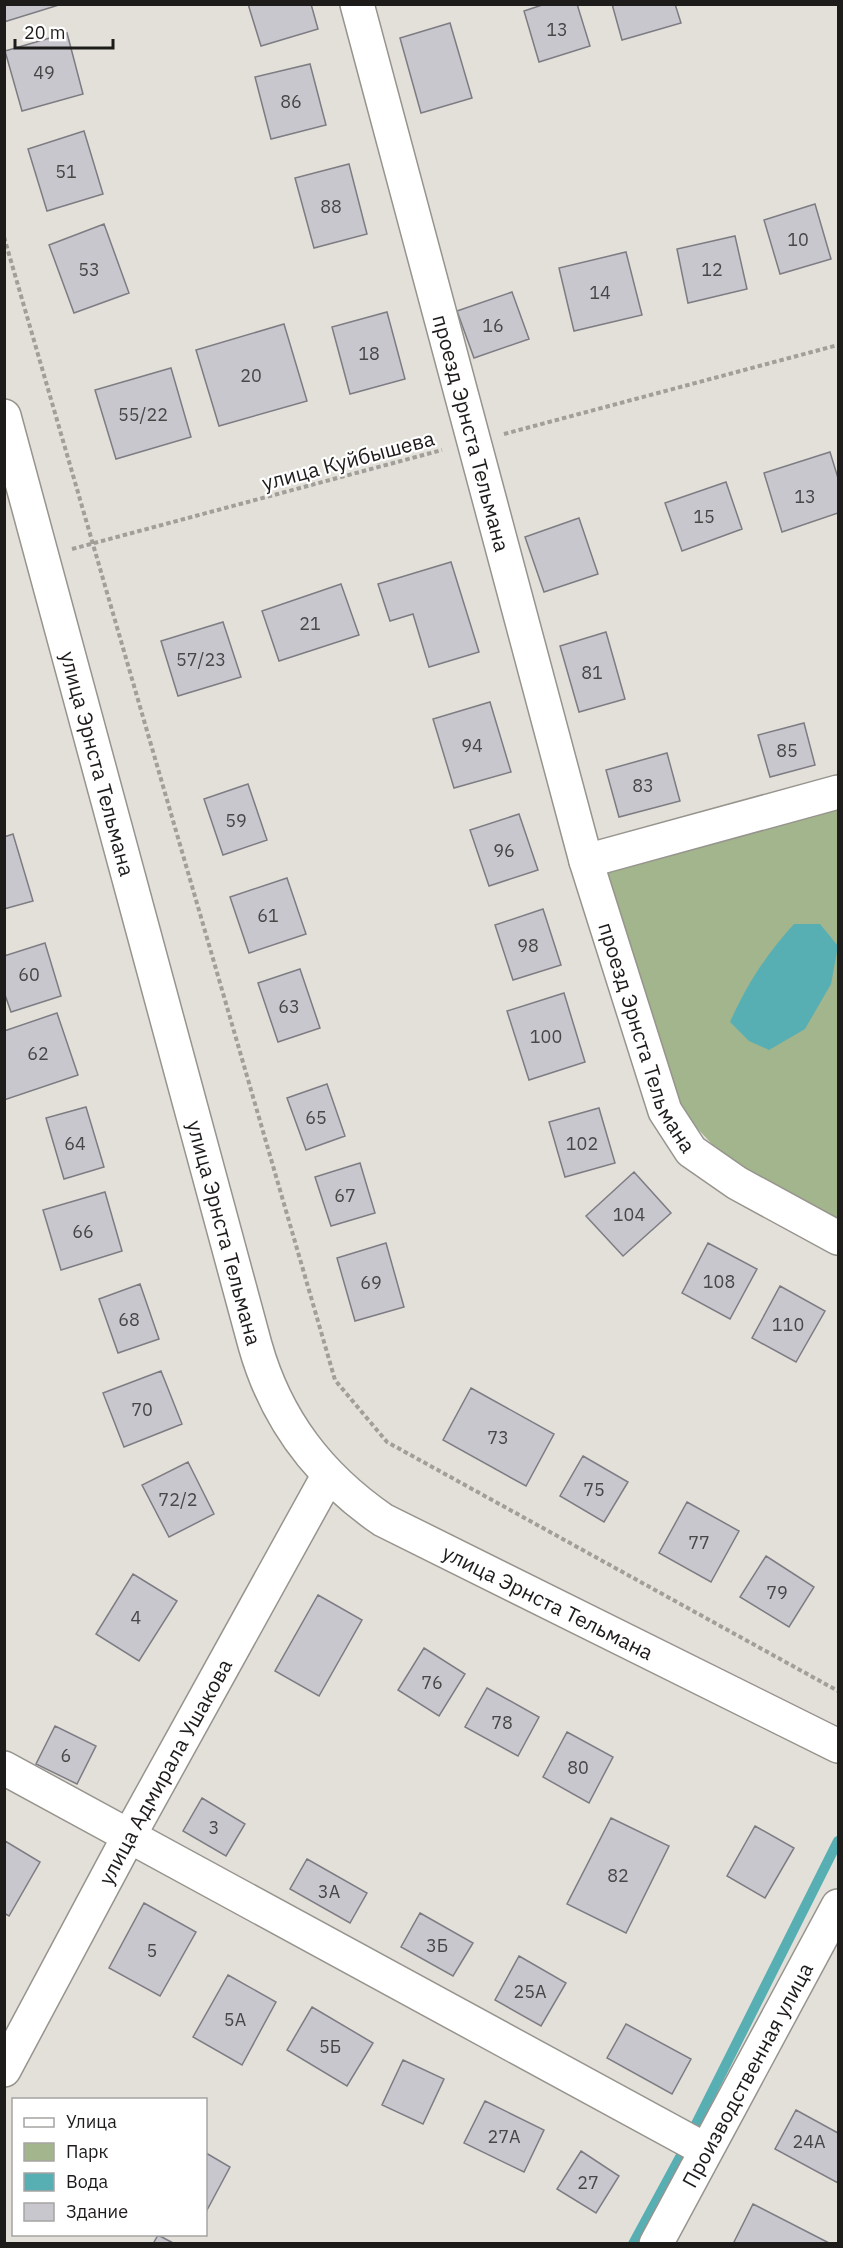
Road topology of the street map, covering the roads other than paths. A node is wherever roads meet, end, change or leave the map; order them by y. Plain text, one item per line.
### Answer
1 (357, 4) edge
2 (4, 416) edge
3 (838, 792) edge
4 (586, 861) junction
5 (838, 1238) edge
6 (328, 1476) junction
7 (838, 1746) edge
8 (4, 1768) edge
9 (129, 1836) junction
10 (838, 1906) edge
11 (4, 2070) edge
12 (706, 2150) junction
13 (656, 2244) edge

1 - 4 street, проезд Эрнста Тельмана
2 - 6 street, улица Эрнста Тельмана
3 - 4 street
4 - 5 street, проезд Эрнста Тельмана
6 - 7 street, улица Эрнста Тельмана
6 - 9 street, улица Адмирала Ушакова
8 - 9 street
9 - 11 street, улица Адмирала Ушакова
9 - 12 street
10 - 12 street, Производственная улица
12 - 13 street, Производственная улица

